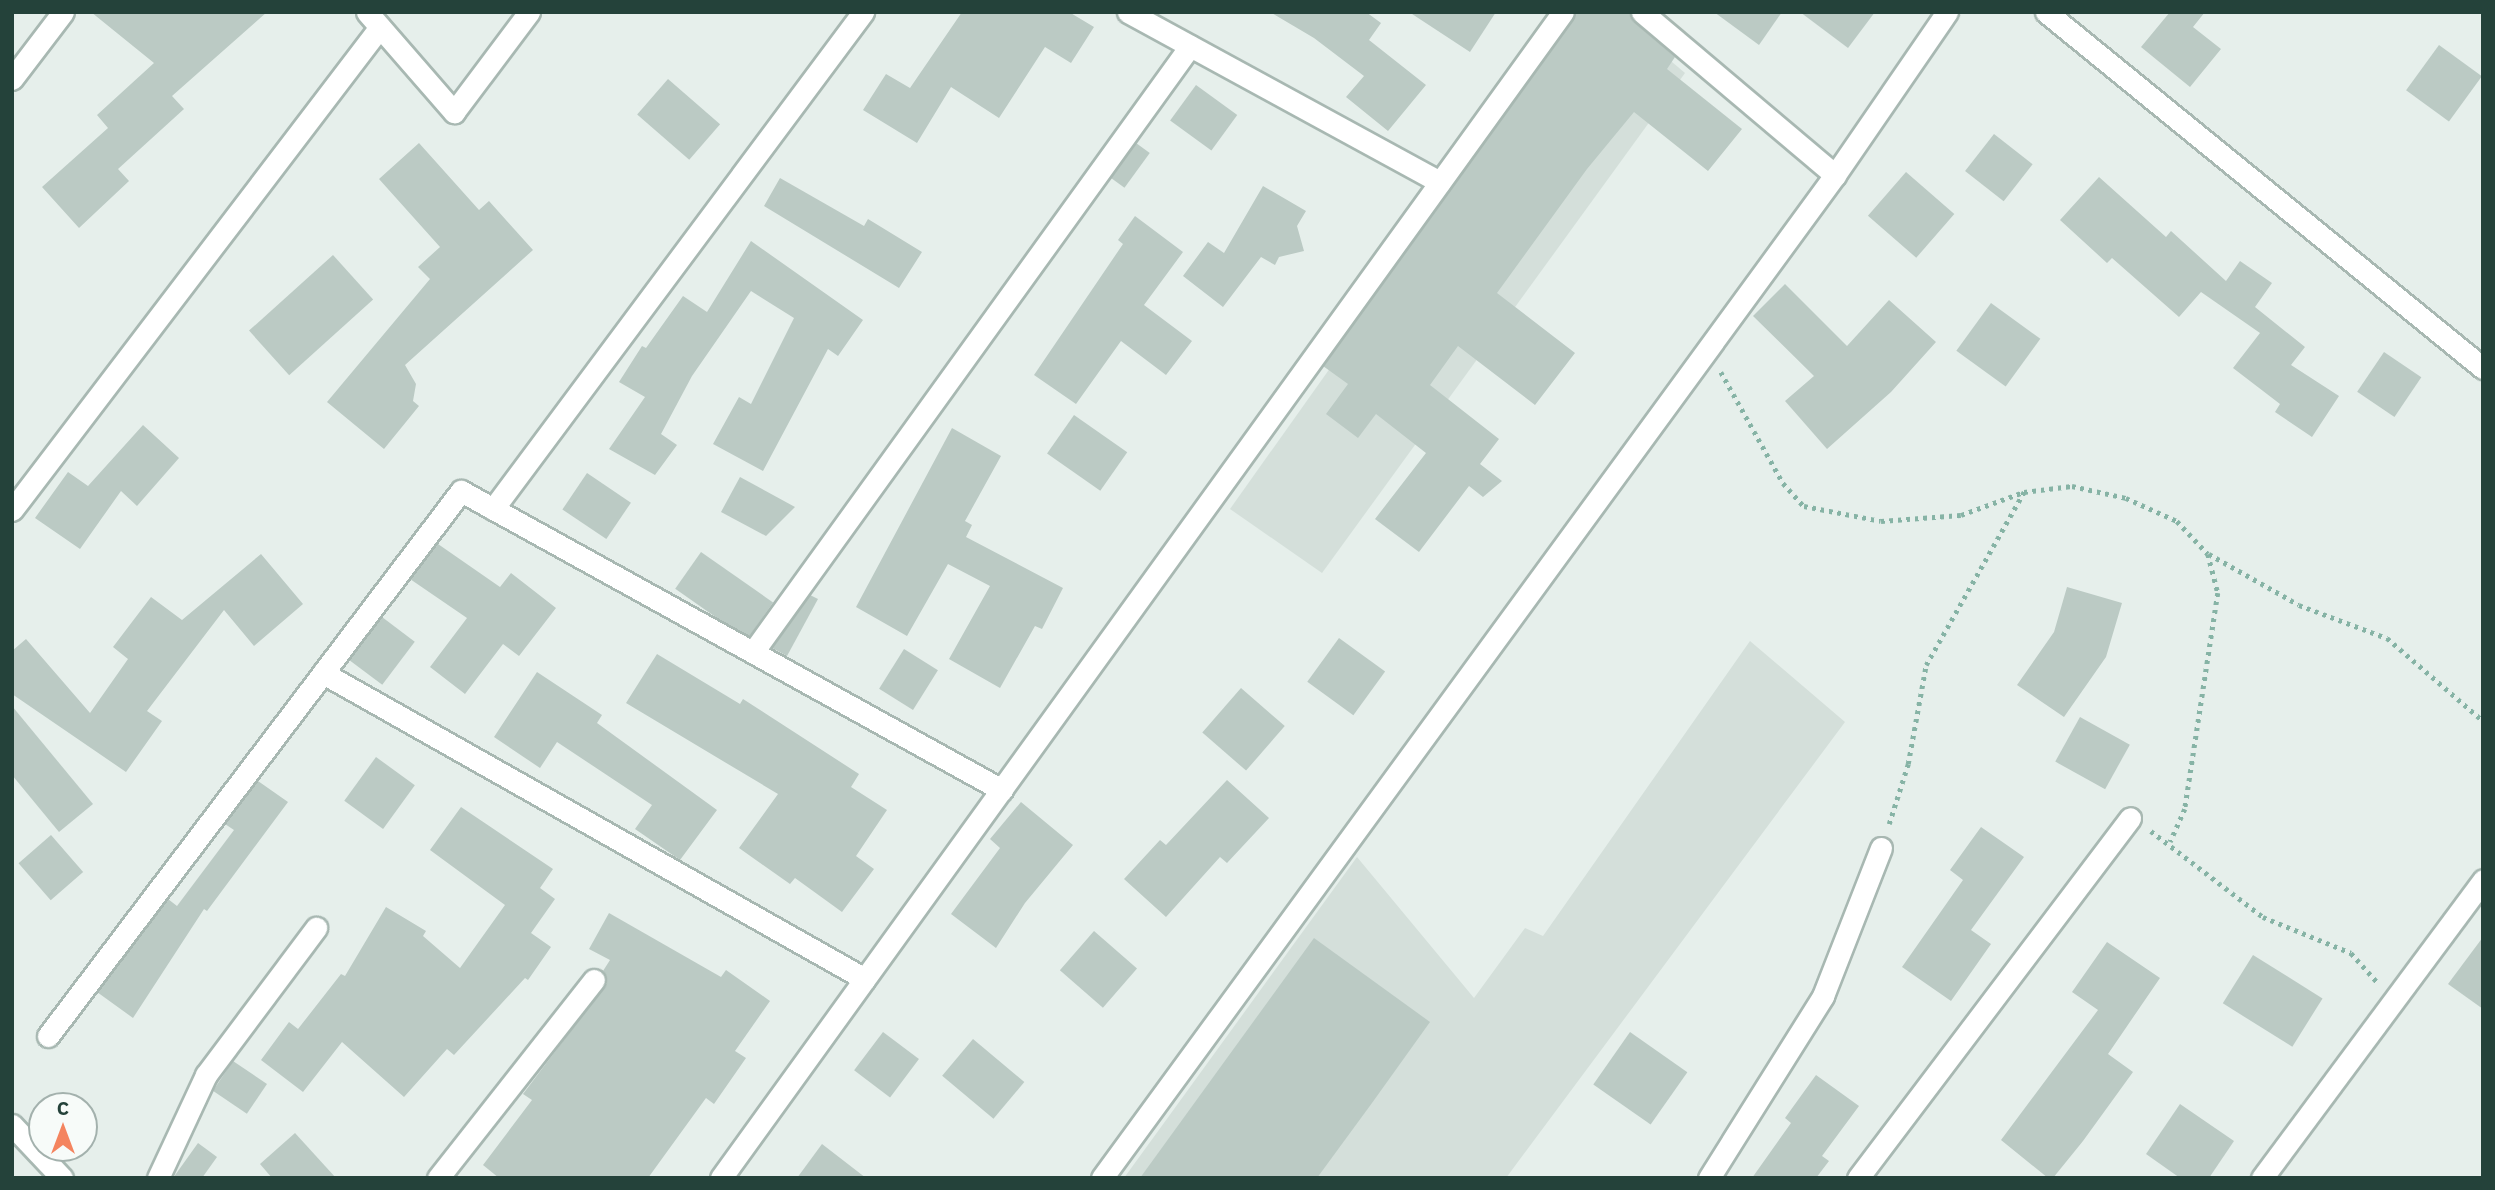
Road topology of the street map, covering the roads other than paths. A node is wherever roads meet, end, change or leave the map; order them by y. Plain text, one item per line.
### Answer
1 (63, 12) edge
2 (529, 12) edge
3 (863, 12) edge
4 (1128, 12) edge
5 (1563, 12) edge
6 (1642, 12) edge
7 (1947, 12) edge
8 (2046, 12) edge
9 (373, 20) edge
10 (1190, 46) junction
11 (12, 79) edge
12 (1835, 175) junction
13 (1440, 182) junction
14 (2483, 368) edge
15 (494, 509) junction
16 (12, 510) edge
17 (753, 652) junction
18 (323, 673) junction
19 (1002, 790) junction
20 (2130, 818) road end
21 (1881, 848) road end
22 (2483, 880) edge
23 (316, 928) dead end
24 (865, 979) junction
25 (594, 980) dead end
26 (48, 1036) dead end
27 (12, 1125) edge
28 (62, 1178) edge
29 (158, 1178) edge
30 (438, 1178) edge
31 (722, 1178) edge
32 (1102, 1178) edge
33 (1709, 1178) edge
34 (1858, 1178) edge
35 (2262, 1178) edge

1 - 11 street
2 - 9 street
3 - 15 street
4 - 10 street
5 - 13 street
6 - 12 street
7 - 12 street
8 - 14 street
9 - 16 street
10 - 13 street
10 - 17 street
12 - 32 street
13 - 19 street
15 - 17 street
15 - 18 street
17 - 19 street
18 - 24 street
18 - 26 street
19 - 24 street
20 - 34 street
21 - 33 street
22 - 35 street
23 - 29 street
24 - 31 street
25 - 30 street
27 - 28 street

